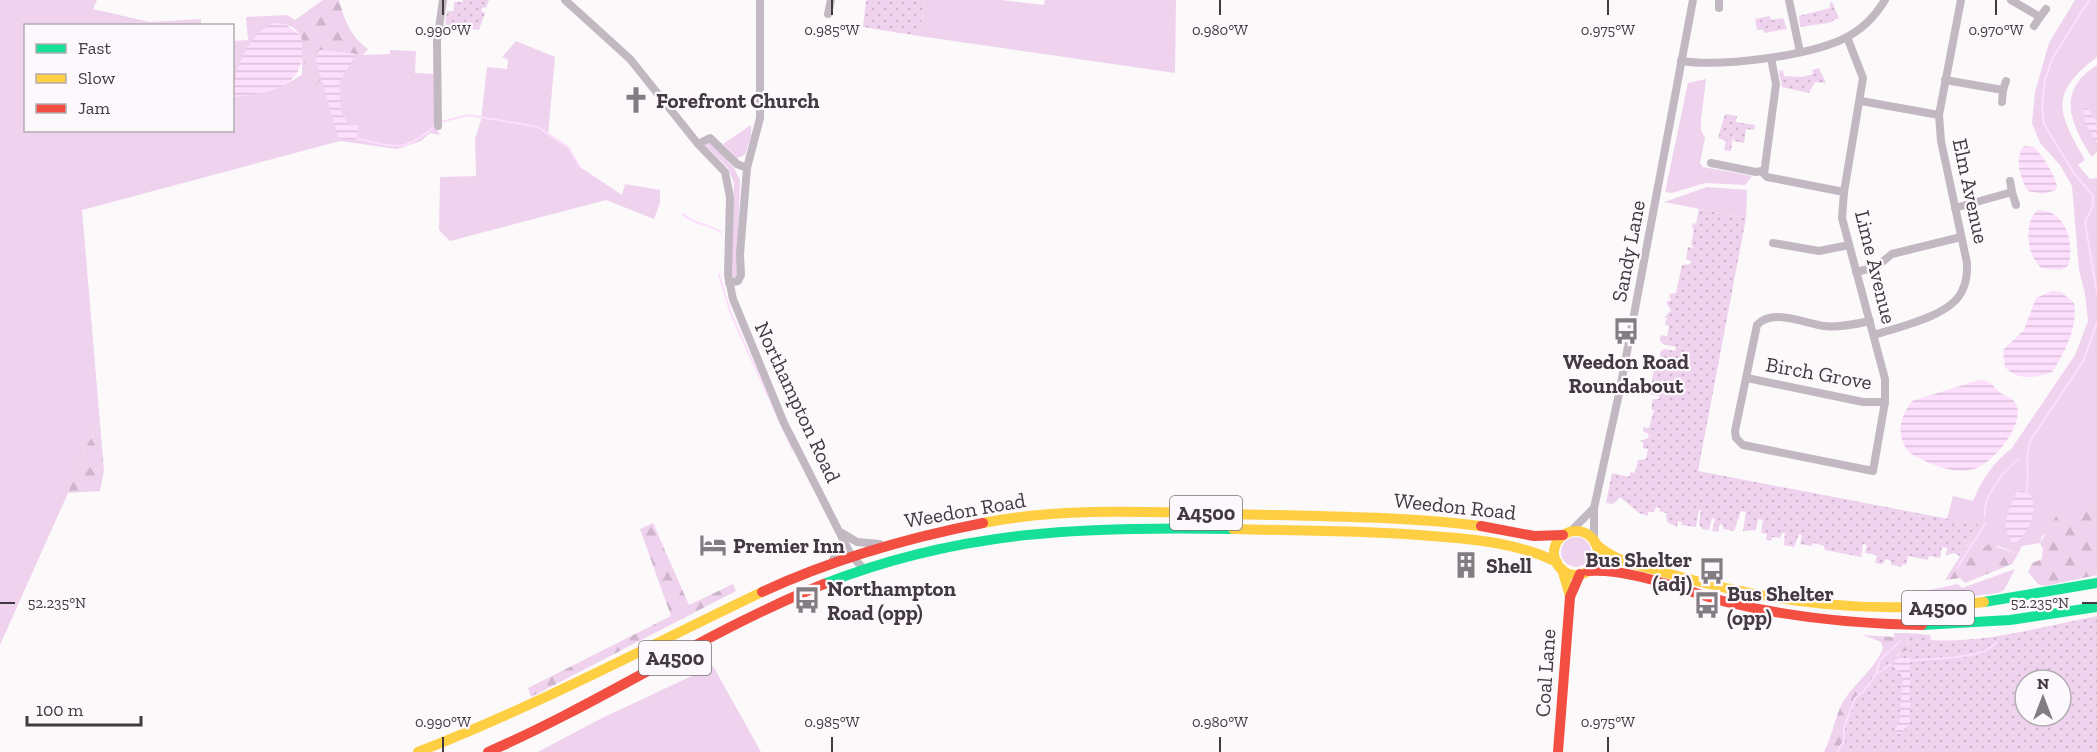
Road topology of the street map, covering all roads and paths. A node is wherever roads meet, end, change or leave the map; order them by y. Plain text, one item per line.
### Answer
1 (443, 0) edge
2 (565, 0) edge
3 (760, 0) edge
4 (831, 0) edge
5 (1693, 0) edge
6 (1789, 0) edge
7 (1885, 0) edge
8 (1961, 0) edge
9 (2011, 0) edge
10 (2046, 9) dead end
11 (828, 14) dead end
12 (2040, 17) junction
13 (2034, 26) dead end
14 (1847, 37) junction
15 (1800, 52) junction
16 (1770, 58) junction
17 (1681, 61) junction
18 (1945, 80) junction
19 (2006, 81) dead end
20 (2003, 90) junction
21 (1861, 101) junction
22 (2002, 102) dead end
23 (1939, 115) junction
24 (438, 126) dead end
25 (698, 144) junction
26 (1711, 163) dead end
27 (747, 168) junction
28 (1762, 171) junction
29 (2010, 181) dead end
30 (1844, 192) junction
31 (2012, 192) junction
32 (2016, 205) dead end
33 (1955, 207) junction
34 (1961, 237) junction
35 (1773, 243) dead end
36 (1849, 245) junction
37 (1856, 272) junction
38 (729, 283) junction
39 (1870, 321) junction
40 (1874, 335) junction
41 (1747, 378) junction
42 (1885, 402) junction
43 (1594, 508) junction
44 (1567, 534) junction
45 (843, 537) junction
46 (1595, 541) junction
47 (886, 544) junction
48 (851, 555) junction
49 (832, 561) junction
50 (1559, 566) junction
51 (864, 568) junction
52 (1584, 573) junction
53 (2097, 584) edge
54 (1570, 597) junction
55 (2097, 608) edge
56 (418, 752) edge
57 (488, 752) edge
58 (1557, 752) edge

1 - 24 street
2 - 25 street, Northampton Road
3 - 27 street
4 - 11 street
5 - 17 street, Sandy Lane
6 - 15 street
7 - 14 street
8 - 18 street, Elm Avenue
9 - 12 street
10 - 12 street
12 - 13 street
14 - 15 street
14 - 21 street, Lime Avenue
15 - 16 street
16 - 17 street
16 - 28 street
17 - 43 street, Sandy Lane
18 - 20 street
18 - 23 street, Elm Avenue
19 - 20 street
20 - 22 street
21 - 23 street
21 - 30 street, Lime Avenue
23 - 33 street, Elm Avenue
25 - 27 street
25 - 38 street, Northampton Road
26 - 28 street
27 - 38 street
28 - 30 street
29 - 31 street
30 - 36 street, Lime Avenue
31 - 32 street
31 - 33 street
33 - 34 street, Elm Avenue
34 - 37 street
34 - 40 street, Elm Avenue
35 - 36 street
36 - 37 street, Lime Avenue
37 - 39 street, Lime Avenue
38 - 45 street, Northampton Road
39 - 40 street, Lime Avenue
39 - 41 street
40 - 42 street, Lime Avenue
41 - 42 street, Birch Grove
41 - 42 street, Lime Avenue
43 - 44 street
43 - 46 street
44 - 46 main road
44 - 47 main road, Weedon Road / A4500
44 - 50 main road
45 - 47 street
45 - 48 street, Northampton Road
45 - 49 street
46 - 52 main road
46 - 53 main road, A4500
47 - 48 main road, Weedon Road / A4500
48 - 49 main road, Weedon Road / A4500
48 - 51 street, Northampton Road
49 - 56 main road, Weedon Road / A4500
50 - 51 main road, Weedon Road / A4500
50 - 52 main road
50 - 54 main road, Coal Lane
51 - 57 main road, Weedon Road / A4500
52 - 54 main road, Coal Lane
52 - 55 main road, A4500
54 - 58 main road, Coal Lane

